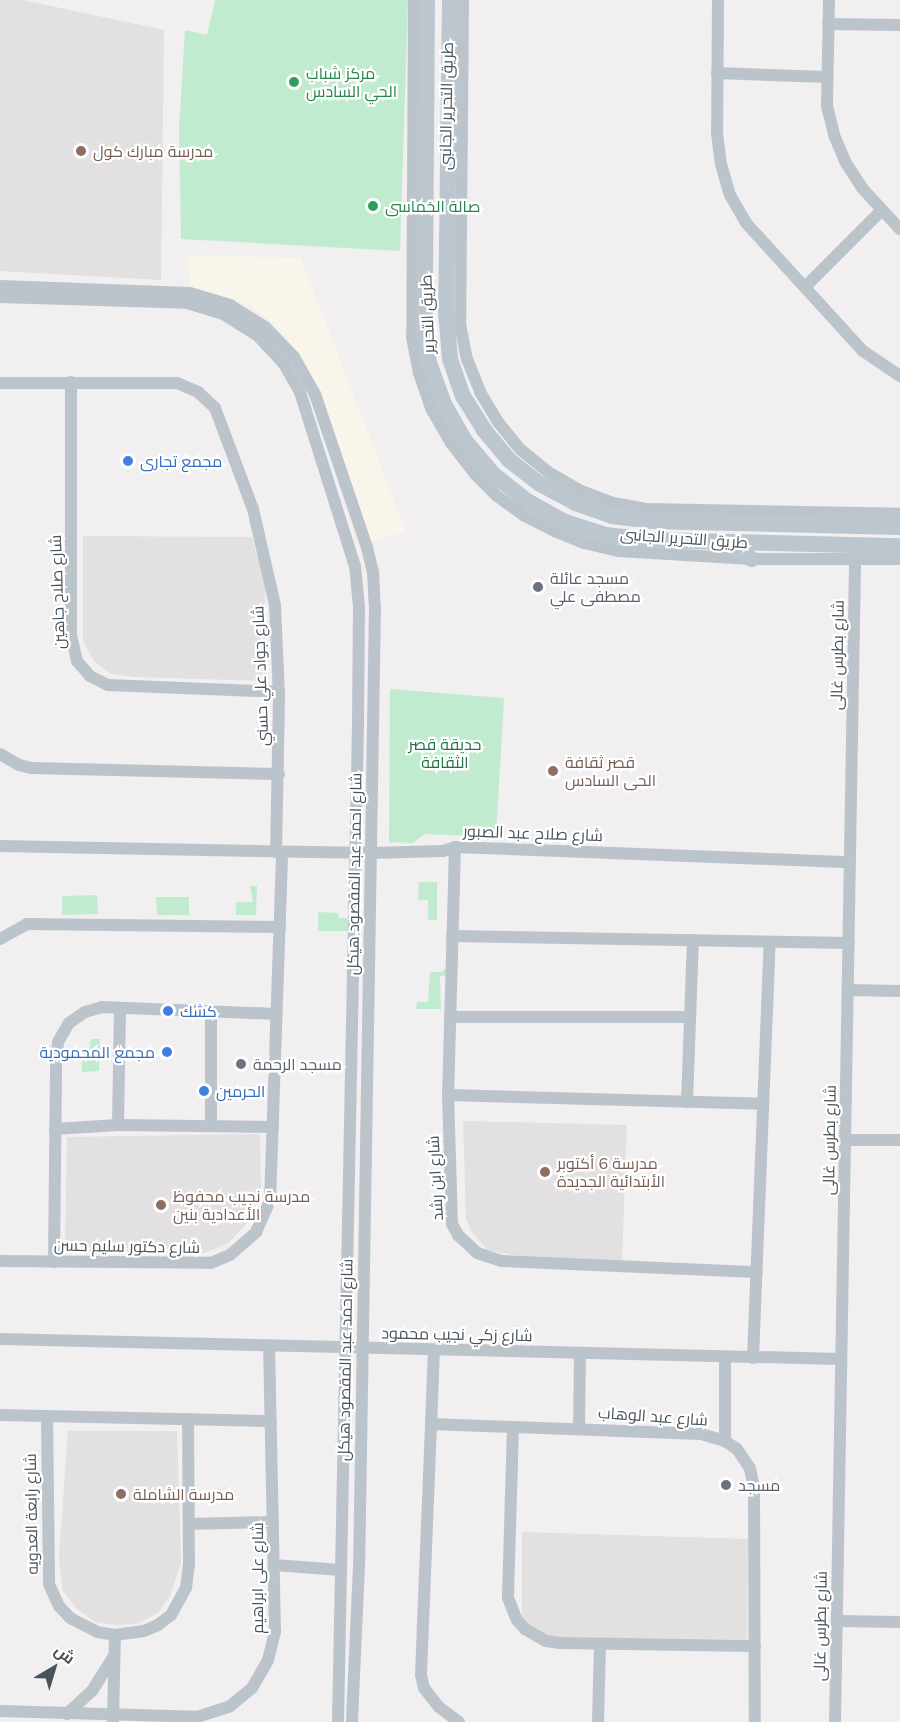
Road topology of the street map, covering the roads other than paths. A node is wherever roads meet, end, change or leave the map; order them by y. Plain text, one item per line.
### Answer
1 (414, 0) edge
2 (427, 0) edge
3 (463, 0) edge
4 (718, 0) edge
5 (828, 0) edge
6 (450, 7) edge
7 (427, 18) junction
8 (828, 24) junction
9 (900, 25) edge
10 (426, 57) junction
11 (451, 57) junction
12 (717, 73) junction
13 (827, 77) junction
14 (880, 211) junction
15 (900, 229) edge
16 (426, 282) junction
17 (0, 286) edge
18 (805, 287) junction
19 (413, 294) junction
20 (0, 297) edge
21 (459, 297) junction
22 (446, 311) junction
23 (289, 360) junction
24 (900, 376) edge
25 (71, 382) junction
26 (0, 383) edge
27 (789, 511) junction
28 (900, 514) edge
29 (554, 515) junction
30 (525, 516) junction
31 (774, 525) junction
32 (900, 526) edge
33 (723, 542) junction
34 (900, 546) edge
35 (752, 559) junction
36 (855, 560) junction
37 (900, 560) edge
38 (375, 606) junction
39 (359, 607) junction
40 (279, 692) junction
41 (0, 754) edge
42 (279, 774) junction
43 (0, 846) edge
44 (455, 847) junction
45 (279, 852) junction
46 (356, 853) junction
47 (371, 853) junction
48 (850, 862) junction
49 (280, 927) junction
50 (452, 936) junction
51 (0, 939) edge
52 (693, 940) junction
53 (770, 942) junction
54 (849, 943) junction
55 (848, 990) junction
56 (900, 992) edge
57 (120, 1008) junction
58 (211, 1011) junction
59 (277, 1014) junction
60 (450, 1017) junction
61 (690, 1017) junction
62 (448, 1095) junction
63 (687, 1102) junction
64 (763, 1104) junction
65 (118, 1125) junction
66 (211, 1126) junction
67 (273, 1126) junction
68 (55, 1129) junction
69 (845, 1140) junction
70 (900, 1140) edge
71 (0, 1261) edge
72 (54, 1262) junction
73 (757, 1272) junction
74 (0, 1339) edge
75 (269, 1346) junction
76 (346, 1348) junction
77 (360, 1348) junction
78 (434, 1350) junction
79 (580, 1353) junction
80 (725, 1357) junction
81 (753, 1358) junction
82 (842, 1359) junction
83 (0, 1415) edge
84 (47, 1416) junction
85 (188, 1419) junction
86 (271, 1421) junction
87 (431, 1424) junction
88 (513, 1427) junction
89 (579, 1428) junction
90 (724, 1441) junction
91 (273, 1522) junction
92 (189, 1524) junction
93 (274, 1565) junction
94 (341, 1570) junction
95 (837, 1621) junction
96 (900, 1622) edge
97 (115, 1635) junction
98 (600, 1645) junction
99 (755, 1646) junction
100 (114, 1653) junction
101 (0, 1711) edge
102 (67, 1714) junction
103 (113, 1718) edge
104 (338, 1722) edge
105 (352, 1722) edge
106 (459, 1722) edge
107 (598, 1722) edge
108 (755, 1722) edge
109 (835, 1722) edge

1 - 19 street, طريق التحرير الجانبى
2 - 7 street, طريق التحرير
3 - 21 street, طريق التحرير الجانبى
4 - 12 street
5 - 8 street
6 - 7 street
6 - 11 street, طريق التحرير
7 - 10 street, طريق التحرير
8 - 9 street
8 - 13 street
10 - 11 street
10 - 16 street, طريق التحرير
11 - 22 street, طريق التحرير
12 - 13 street
12 - 18 street
13 - 14 street
14 - 15 street
14 - 18 street
16 - 19 street
16 - 29 street, طريق التحرير
17 - 23 street, شارع احمد عبد المقصود هيكل
18 - 24 street
19 - 30 street, طريق التحرير الجانبى
20 - 23 street, شارع احمد عبد المقصود هيكل
21 - 22 street
21 - 27 street, طريق التحرير الجانبى
22 - 31 street, طريق التحرير
23 - 38 street, شارع احمد عبد المقصود هيكل
23 - 39 street, شارع احمد عبد المقصود هيكل
25 - 26 street, شارع جواد علي حسني
25 - 40 street, شارع جواد علي حسني
25 - 40 street, شارع صلاح جاهين
27 - 28 street, طريق التحرير الجانبى
27 - 31 street
29 - 30 street
29 - 33 street, طريق التحرير
30 - 35 street, طريق التحرير الجانبى
31 - 32 street, طريق التحرير
33 - 34 street, طريق التحرير
33 - 35 street
35 - 36 street, طريق التحرير الجانبى
36 - 37 street, طريق التحرير الجانبى
36 - 48 street, شارع بطرس غالى
38 - 39 street
38 - 47 street, شارع احمد عبد المقصود هيكل
39 - 46 street, شارع احمد عبد المقصود هيكل
40 - 42 street, شارع جواد علي حسني
41 - 42 street
42 - 45 street, شارع جواد علي حسني
43 - 45 street, شارع صلاح عبد الصبور
44 - 47 street, شارع صلاح عبد الصبور
44 - 48 street, شارع صلاح عبد الصبور
44 - 50 street, شارع ابن رشد
45 - 46 street, شارع صلاح عبد الصبور
45 - 49 street, شارع دكتور سليم حسن
46 - 47 street, شارع صلاح عبد الصبور
46 - 76 street, شارع احمد عبد المقصود هيكل
47 - 77 street, شارع احمد عبد المقصود هيكل
48 - 54 street, شارع بطرس غالى
49 - 51 street
49 - 59 street, شارع دكتور سليم حسن
50 - 52 street
50 - 60 street, شارع ابن رشد
52 - 53 street
52 - 61 street
53 - 54 street
53 - 64 street
54 - 55 street, شارع بطرس غالى
55 - 56 street
55 - 69 street, شارع بطرس غالى
57 - 58 street
57 - 65 street
57 - 68 street
58 - 59 street
58 - 66 street
59 - 67 street, شارع دكتور سليم حسن
60 - 61 street
60 - 62 street, شارع ابن رشد
61 - 63 street
62 - 63 street
62 - 73 street, شارع ابن رشد
63 - 64 street
64 - 73 street
65 - 66 street
65 - 68 street
66 - 67 street
67 - 72 street, شارع دكتور سليم حسن
68 - 72 street
69 - 70 street
69 - 82 street, شارع بطرس غالى
71 - 72 street, شارع دكتور سليم حسن
73 - 81 street
74 - 75 street, شارع زكي نجيب محمود
75 - 76 street, شارع زكي نجيب محمود
75 - 86 street, شارع على ابراهيم
76 - 77 street, شارع زكي نجيب محمود
76 - 94 street, شارع احمد عبد المقصود هيكل
77 - 78 street, شارع زكي نجيب محمود
77 - 105 street, شارع احمد عبد المقصود هيكل
78 - 79 street, شارع زكي نجيب محمود
78 - 87 street
79 - 80 street, شارع زكي نجيب محمود
79 - 89 street
80 - 81 street, شارع زكي نجيب محمود
80 - 90 street
81 - 82 street, شارع زكي نجيب محمود
82 - 95 street, شارع بطرس غالى
83 - 84 street
84 - 85 street
84 - 97 street, شارع رابعة العدويه
85 - 86 street
85 - 92 street, شارع رابعة العدويه
86 - 91 street, شارع على ابراهيم
87 - 88 street, شارع عبد الوهاب
87 - 106 street
88 - 89 street, شارع عبد الوهاب
88 - 98 street
89 - 90 street, شارع عبد الوهاب
90 - 99 street, شارع عبد الوهاب
91 - 92 street
91 - 93 street, شارع على ابراهيم
92 - 97 street, شارع رابعة العدويه
93 - 94 street
93 - 103 street, شارع على ابراهيم
94 - 104 street, شارع احمد عبد المقصود هيكل
95 - 96 street
95 - 109 street, شارع بطرس غالى
97 - 100 street
98 - 99 street
98 - 107 street
99 - 108 street, شارع عبد الوهاب
100 - 102 street
100 - 103 street
101 - 102 street, شارع على ابراهيم
102 - 103 street, شارع على ابراهيم

